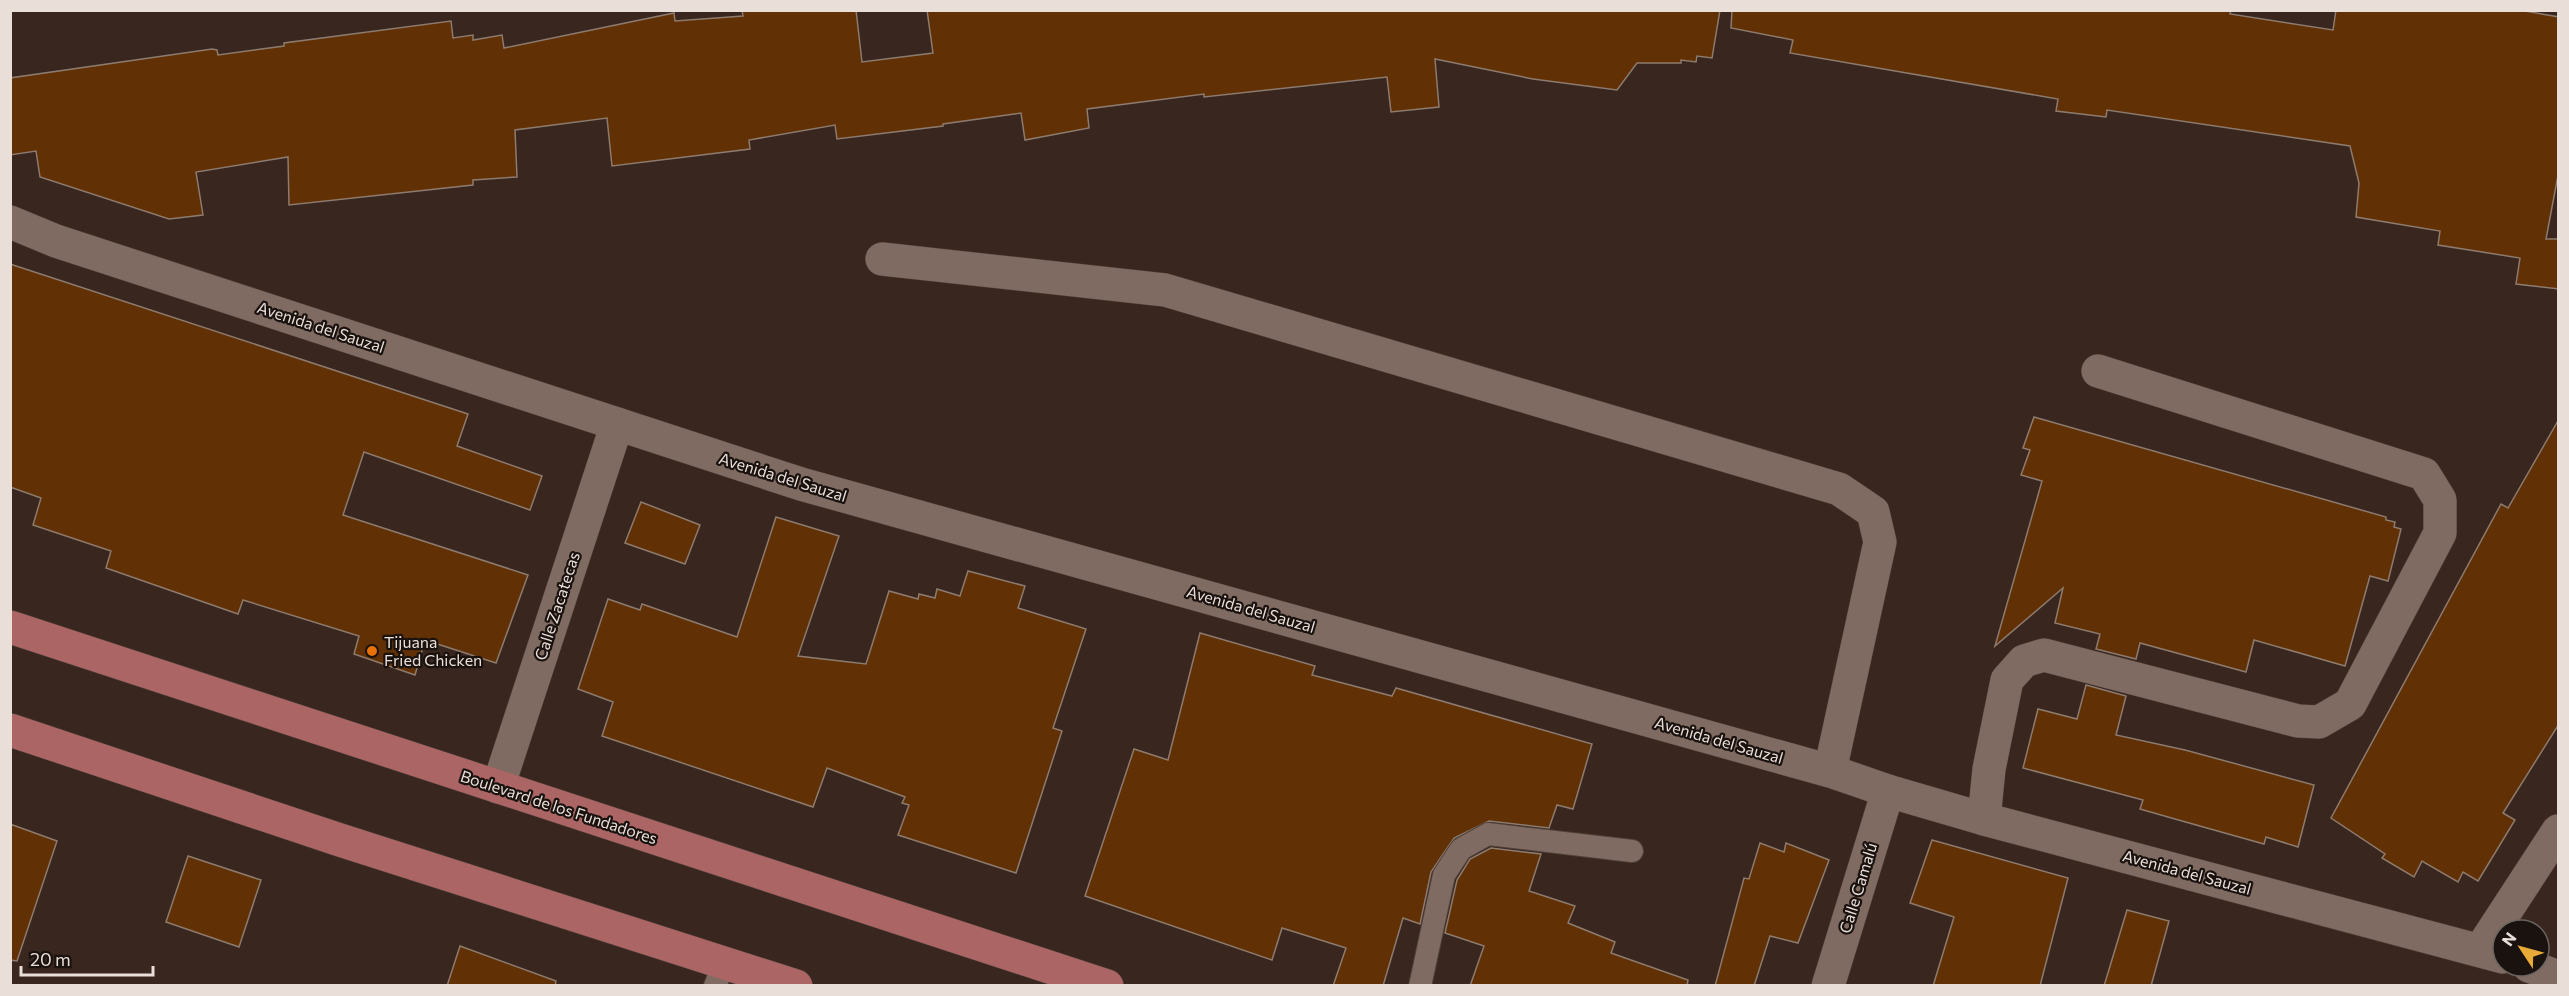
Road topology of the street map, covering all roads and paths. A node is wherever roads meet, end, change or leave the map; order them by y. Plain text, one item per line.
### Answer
1 (10, 222) edge
2 (882, 260) dead end
3 (2098, 371) dead end
4 (617, 424) junction
5 (10, 627) edge
6 (10, 730) edge
7 (1830, 771) junction
8 (498, 787) junction
9 (1888, 791) junction
10 (1984, 819) junction
11 (2559, 831) edge
12 (1632, 851) dead end
13 (2511, 918) edge
14 (2491, 953) edge
15 (720, 974) edge
16 (796, 986) edge
17 (1107, 986) edge
18 (1420, 986) edge
19 (1828, 986) edge

1 - 4 street, Avenida del Sauzal
2 - 7 street
3 - 10 street
4 - 7 street, Avenida del Sauzal
4 - 8 street, Calle Zacatecas
5 - 8 main road, Boulevard de los Fundadores
6 - 15 main road
7 - 9 street, Avenida del Sauzal
8 - 17 main road, Boulevard de los Fundadores
9 - 10 street, Avenida del Sauzal
9 - 19 street, Calle Camalú
10 - 14 street, Avenida del Sauzal
11 - 13 street
12 - 18 lane
15 - 16 main road

